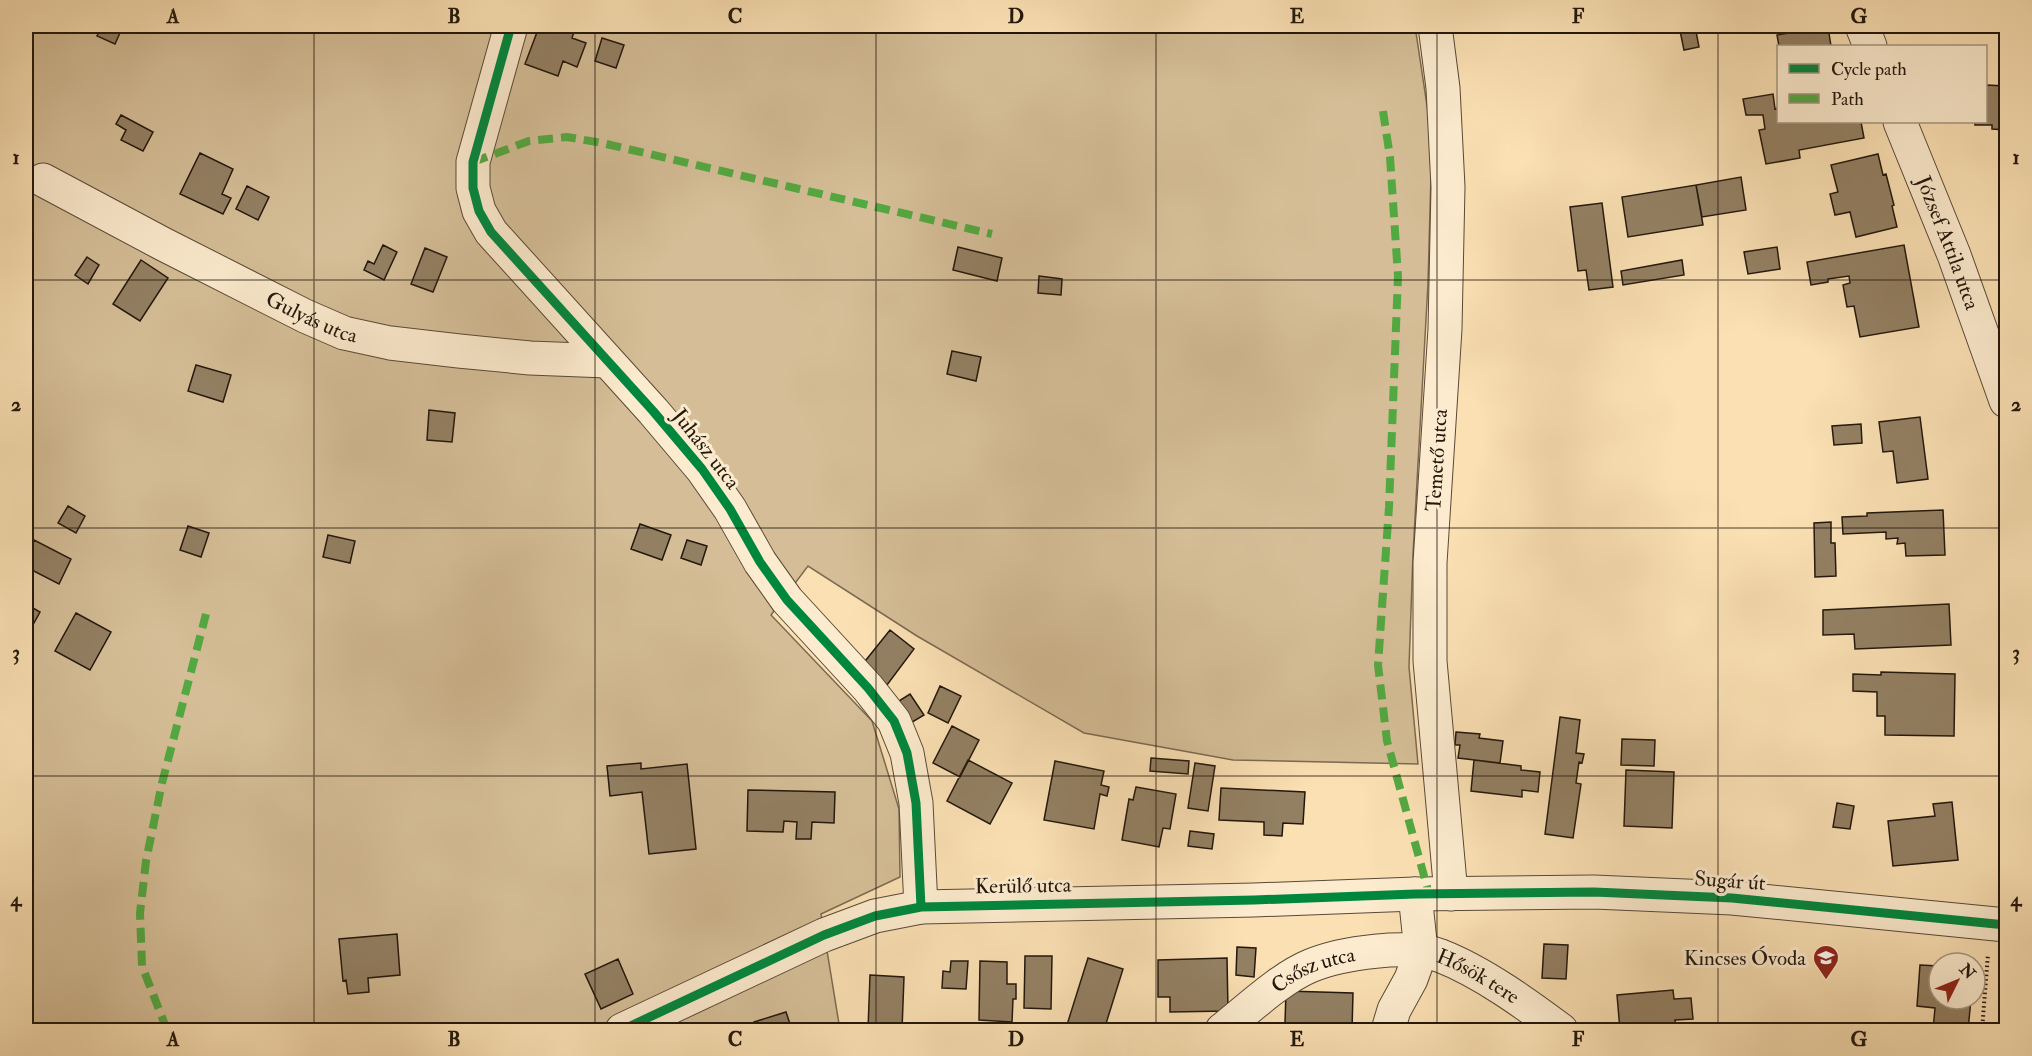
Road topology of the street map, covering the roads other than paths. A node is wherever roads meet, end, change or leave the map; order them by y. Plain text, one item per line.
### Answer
1 (511, 26) edge
2 (1435, 26) edge
3 (1862, 26) edge
4 (1870, 45) edge
5 (1900, 123) edge
6 (43, 180) dead end
7 (607, 361) junction
8 (2007, 401) edge
9 (1415, 894) junction
10 (1451, 894) junction
11 (921, 907) junction
12 (1998, 924) edge
13 (1421, 951) junction
14 (622, 1030) edge
15 (1222, 1030) edge
16 (1388, 1030) edge
17 (1561, 1030) edge

1 - 7 street, Juhász utca
2 - 10 street, Temető utca
3 - 4 street
5 - 8 street, József Attila utca
6 - 7 street, Gulyás utca
7 - 11 street, Juhász utca
9 - 10 street, Kerülő utca
9 - 11 street, Kerülő utca
9 - 13 street
10 - 12 street, Sugár út
11 - 14 street, Kerülő utca
13 - 15 street, Csősz utca
13 - 16 street
13 - 17 street, Hősök tere

